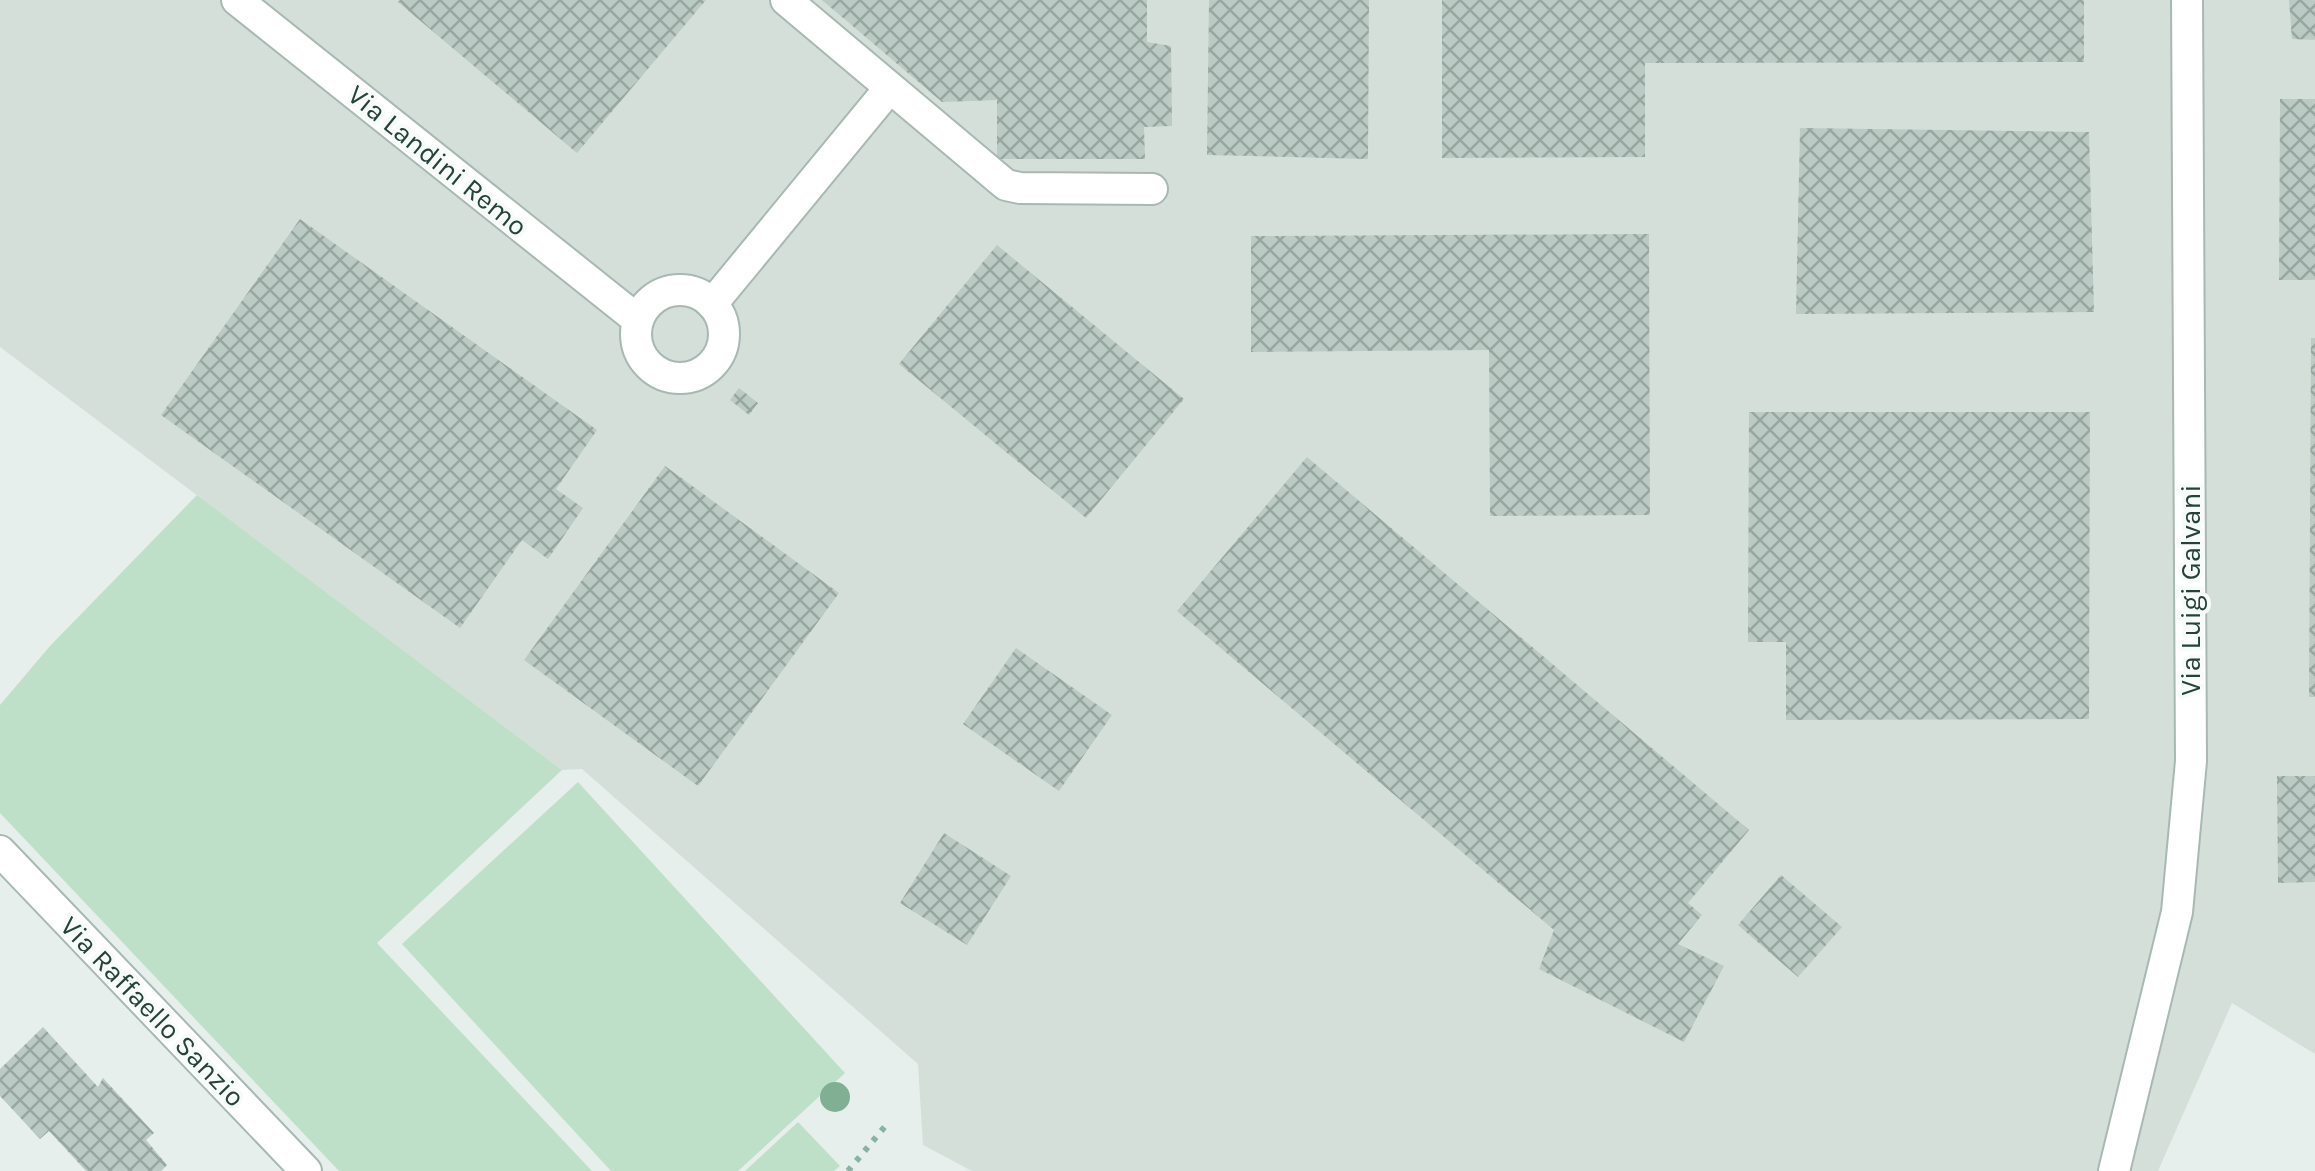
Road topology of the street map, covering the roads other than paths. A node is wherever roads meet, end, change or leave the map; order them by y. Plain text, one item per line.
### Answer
1 (237, 0) edge
2 (786, 0) edge
3 (2187, 0) edge
4 (880, 100) dead end
5 (1152, 190) dead end
6 (712, 304) junction
7 (638, 320) junction
8 (0, 851) edge
9 (306, 1171) edge
10 (2114, 1171) edge

1 - 7 street, Via Landini Remo
2 - 5 street
3 - 10 street, Via Luigi Galvani
4 - 6 street
6 - 7 street
6 - 7 street
8 - 9 street, Via Raffaello Sanzio

